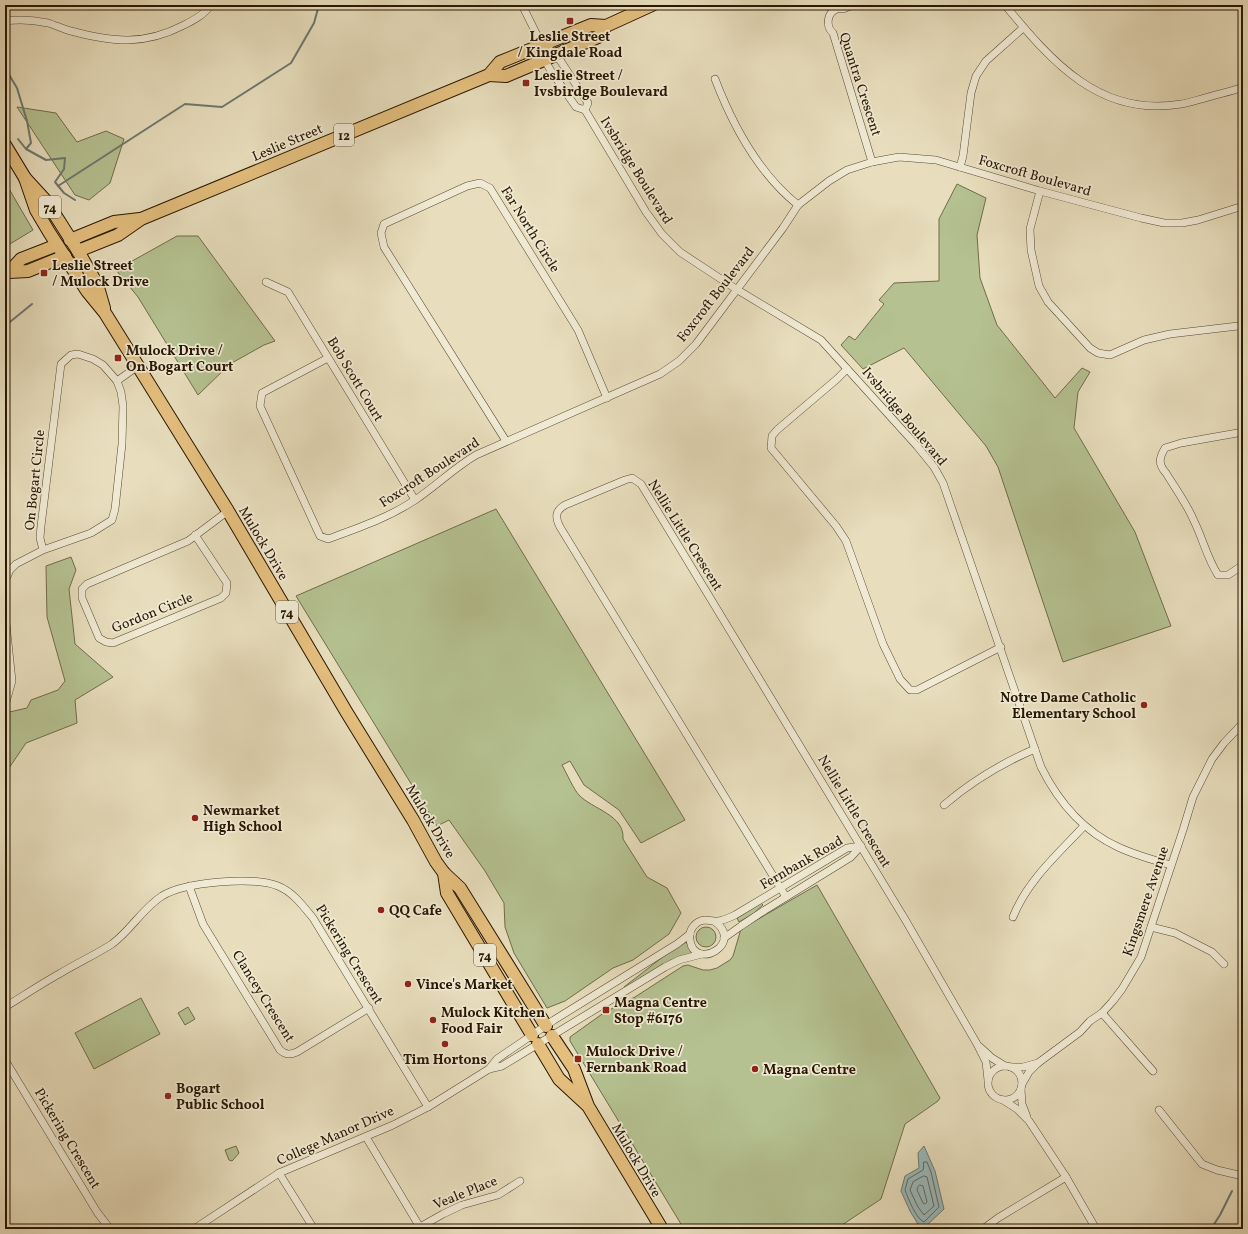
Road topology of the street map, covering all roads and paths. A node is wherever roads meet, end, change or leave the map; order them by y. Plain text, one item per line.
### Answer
1 (210, 5) edge
2 (522, 5) edge
3 (652, 5) edge
4 (852, 5) edge
5 (1005, 5) edge
6 (5, 21) edge
7 (606, 26) junction
8 (1023, 28) junction
9 (542, 45) junction
10 (556, 54) junction
11 (544, 59) junction
12 (489, 75) junction
13 (715, 79) dead end
14 (1243, 87) edge
15 (585, 110) junction
16 (5, 145) edge
17 (872, 162) junction
18 (960, 167) junction
19 (25, 178) junction
20 (1040, 190) junction
21 (798, 205) junction
22 (1243, 206) edge
23 (141, 219) junction
24 (70, 240) junction
25 (57, 245) junction
26 (78, 251) junction
27 (65, 256) junction
28 (7, 272) edge
29 (266, 282) dead end
30 (736, 289) junction
31 (105, 313) junction
32 (1243, 325) edge
33 (328, 358) junction
34 (138, 366) junction
35 (847, 368) junction
36 (117, 381) junction
37 (608, 398) junction
38 (1243, 432) edge
39 (506, 441) junction
40 (415, 500) junction
41 (228, 511) junction
42 (195, 535) junction
43 (43, 550) junction
44 (1243, 565) edge
45 (5, 581) edge
46 (5, 614) edge
47 (1001, 647) junction
48 (6, 702) edge
49 (1243, 723) edge
50 (1035, 749) junction
51 (944, 805) dead end
52 (1084, 826) junction
53 (861, 846) junction
54 (1171, 865) junction
55 (444, 873) junction
56 (189, 886) junction
57 (780, 888) junction
58 (786, 897) junction
59 (1013, 917) dead end
60 (714, 921) junction
61 (1151, 927) junction
62 (690, 934) junction
63 (724, 938) junction
64 (702, 954) junction
65 (1224, 964) dead end
66 (5, 1007) edge
67 (369, 1008) junction
68 (1102, 1013) junction
69 (549, 1031) junction
70 (535, 1040) junction
71 (977, 1044) junction
72 (5, 1060) edge
73 (1038, 1063) junction
74 (1008, 1066) junction
75 (489, 1069) junction
76 (1153, 1071) dead end
77 (988, 1080) junction
78 (1022, 1087) junction
79 (1003, 1100) junction
80 (588, 1106) junction
81 (428, 1107) junction
82 (1160, 1110) dead end
83 (1029, 1121) junction
84 (366, 1137) junction
85 (279, 1173) junction
86 (1243, 1176) edge
87 (1066, 1178) junction
88 (520, 1181) dead end
89 (421, 1228) edge
90 (110, 1229) edge
91 (194, 1229) edge
92 (314, 1229) edge
93 (662, 1229) edge
94 (983, 1229) edge
95 (1096, 1229) edge

1 - 6 street
2 - 9 street
3 - 7 main road, Leslie Street / 12
4 - 17 street, Quantra Crescent
5 - 8 street
7 - 9 main road, Leslie Street / 12
7 - 10 main road, Leslie Street / 12
8 - 14 street
8 - 18 street
9 - 10 street
9 - 11 street, Ivsbridge Boulevard
9 - 12 main road, Leslie Street / 12
10 - 11 main road, Leslie Street / 12
10 - 15 street, Ivsbridge Boulevard
11 - 12 main road, Leslie Street / 12
11 - 15 street, Ivsbridge Boulevard
12 - 23 main road, Leslie Street / 12
13 - 21 street
15 - 30 street, Ivsbridge Boulevard
16 - 19 main road, Mulock Drive / 74
17 - 18 street, Foxcroft Boulevard
17 - 21 street, Foxcroft Boulevard
18 - 20 street, Foxcroft Boulevard
19 - 24 main road, Mulock Drive / 74
19 - 25 main road, Mulock Drive / 74
20 - 22 street, Foxcroft Boulevard
20 - 32 street
21 - 30 street, Foxcroft Boulevard
23 - 24 main road, Leslie Street / 12
23 - 26 main road, Leslie Street / 12
24 - 26 main road, Mulock Drive / 74
25 - 27 main road, Mulock Drive / 74
25 - 28 main road
26 - 31 main road, Mulock Drive / 74
27 - 28 main road
27 - 31 main road, Mulock Drive / 74
29 - 33 street, Bob Scott Court
30 - 35 street, Ivsbridge Boulevard
30 - 37 street, Foxcroft Boulevard
31 - 34 main road, Mulock Drive / 74
33 - 40 street, Bob Scott Court
33 - 40 street, Foxcroft Boulevard
34 - 36 street
34 - 41 main road, Mulock Drive / 74
35 - 47 street, Ivsbridge Boulevard
35 - 47 street
36 - 43 street, On Bogart Circle
36 - 43 street, On Bogart Circle
37 - 39 street, Foxcroft Boulevard
37 - 39 street, Far North Circle
38 - 44 street
39 - 40 street, Foxcroft Boulevard
41 - 42 street, Gordon Circle
41 - 55 main road, Mulock Drive / 74
42 - 42 street, Gordon Circle
43 - 45 street
46 - 48 street
47 - 50 street, Ivsbridge Boulevard
49 - 54 street, Kingsmere Avenue
50 - 51 street
50 - 52 street, Ivsbridge Boulevard
52 - 54 street, Ivsbridge Boulevard
52 - 59 street
53 - 57 street, Fernbank Road
53 - 57 street, Nellie Little Crescent
53 - 58 street, Fernbank Road
53 - 71 street, Nellie Little Crescent
54 - 61 street, Kingsmere Avenue
55 - 69 main road, Mulock Drive / 74
55 - 70 main road, Mulock Drive / 74
56 - 66 street, Pickering Crescent
56 - 67 street, Pickering Crescent
56 - 67 street, Clancey Crescent
57 - 58 street, Nellie Little Crescent
57 - 60 street, Fernbank Road
58 - 63 street, Fernbank Road
60 - 62 street
60 - 63 street
61 - 65 street
61 - 68 street, Kingsmere Avenue
62 - 64 street
62 - 69 street
63 - 64 street
64 - 69 street
67 - 81 street, Pickering Crescent
68 - 73 street, Kingsmere Avenue
68 - 76 street
69 - 70 street
69 - 70 street, College Manor Drive
69 - 80 main road, Mulock Drive / 74
70 - 75 street, College Manor Drive
70 - 75 street, College Manor Drive
70 - 80 main road, Mulock Drive / 74
71 - 74 street, Nellie Little Crescent
71 - 77 street, Nellie Little Crescent
72 - 90 street, Pickering Crescent
73 - 74 street, Kingsmere Avenue
73 - 78 street, Kingsmere Avenue
74 - 77 street
74 - 78 street
75 - 81 street, College Manor Drive
77 - 79 street
78 - 79 street
78 - 83 street
79 - 83 street
80 - 93 main road, Mulock Drive / 74
81 - 84 street, College Manor Drive
82 - 86 street
83 - 87 street
84 - 85 street, College Manor Drive
84 - 89 street
85 - 91 street, College Manor Drive
85 - 92 street
87 - 94 street
87 - 95 street
88 - 89 street, Veale Place

